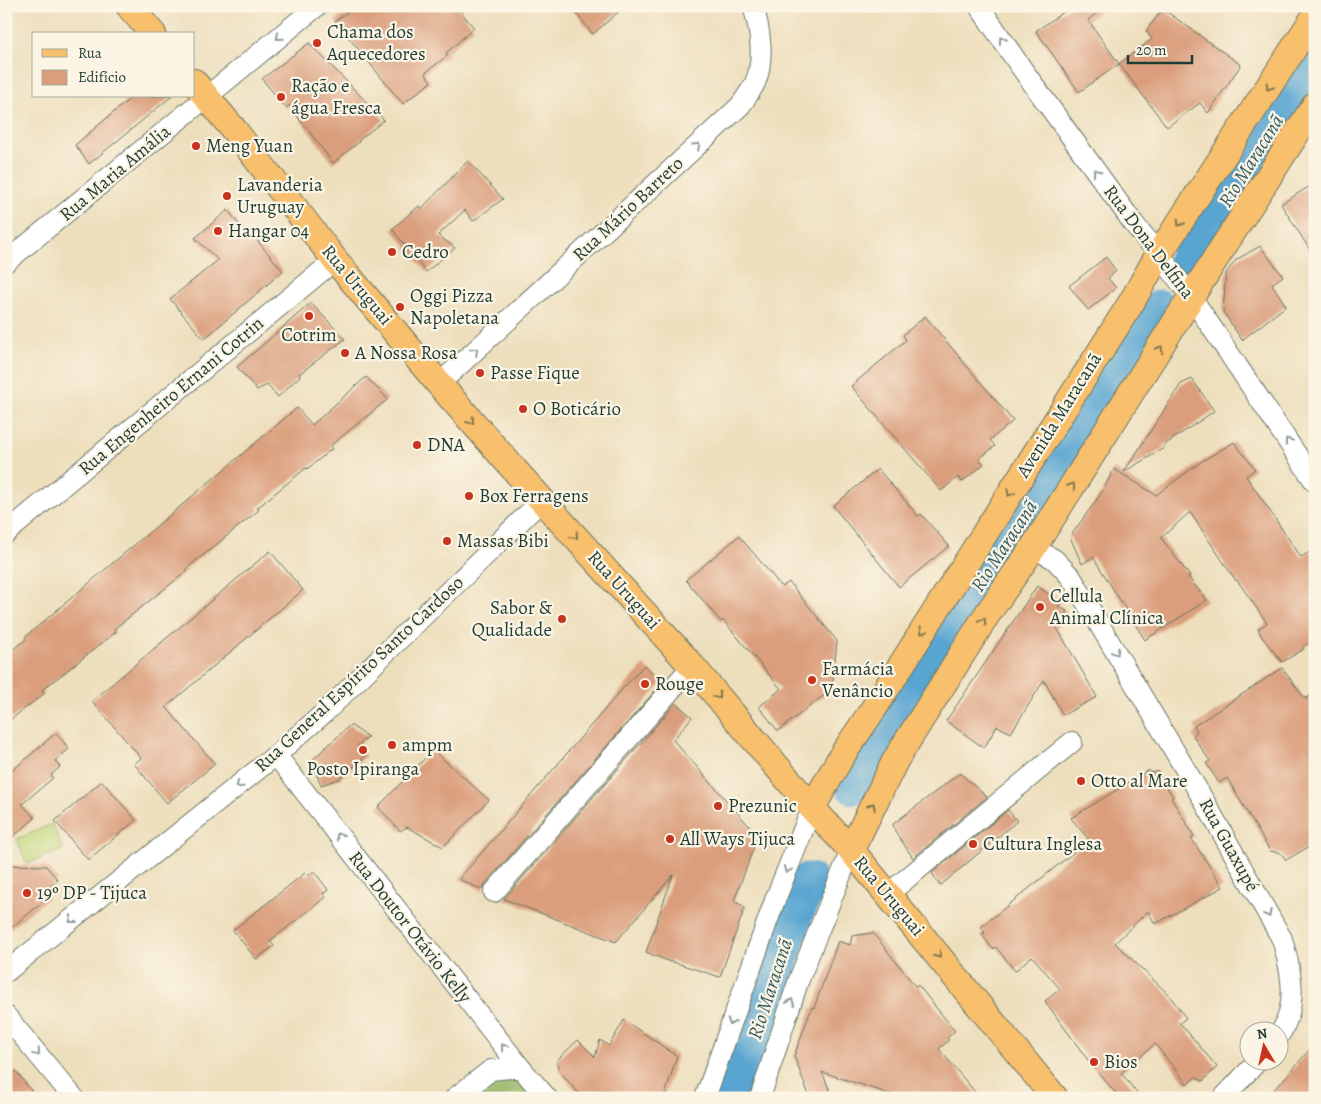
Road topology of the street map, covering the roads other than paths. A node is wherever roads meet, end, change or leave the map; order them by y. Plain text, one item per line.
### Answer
1 (129, 6) edge
2 (316, 6) edge
3 (753, 6) edge
4 (979, 6) edge
5 (1315, 16) edge
6 (151, 32) edge
7 (200, 90) edge
8 (191, 98) edge
9 (1315, 105) edge
10 (335, 260) junction
11 (1164, 260) junction
12 (6, 262) edge
13 (1189, 295) junction
14 (439, 384) junction
15 (1315, 482) edge
16 (542, 500) junction
17 (6, 533) edge
18 (1033, 548) junction
19 (692, 666) junction
20 (1072, 742) dead end
21 (276, 755) junction
22 (812, 808) junction
23 (851, 850) junction
24 (494, 892) dead end
25 (888, 894) junction
26 (6, 972) edge
27 (6, 1016) edge
28 (1287, 1022) edge
29 (520, 1067) junction
30 (1248, 1072) edge
31 (74, 1098) edge
32 (456, 1098) edge
33 (547, 1098) edge
34 (705, 1098) edge
35 (760, 1098) edge
36 (1055, 1098) edge
37 (1223, 1098) edge

1 - 6 main road
2 -> 7 street, Rua Maria Amália
14 -> 3 street, Rua Mário Barreto
11 -> 4 street, Rua Dona Delfina
5 -> 11 main road, Avenida Maracanã
7 - 10 main road, Rua Uruguai
8 - 12 street, Rua Maria Amália
9 - 13 main road
10 - 14 main road, Rua Uruguai
10 - 17 street, Rua Engenheiro Ernani Cotrin
11 - 13 street, Rua Dona Delfina
11 -> 22 main road, Avenida Maracanã
15 -> 13 street, Rua Dona Delfina
18 -> 13 main road
14 -> 16 main road, Rua Uruguai
16 -> 19 main road, Rua Uruguai
16 - 21 street, Rua General Espírito Santo Cardoso
23 -> 18 main road
18 -> 28 street, Rua Guaxupé
19 -> 22 main road, Rua Uruguai
19 - 24 street
20 - 25 street
21 -> 26 street, Rua General Espírito Santo Cardoso
29 -> 21 street, Rua Doutor Otávio Kelly
22 - 23 main road, Rua Uruguai
22 -> 34 street, Avenida Maracanã
23 - 25 main road, Rua Uruguai
35 -> 23 street
25 -> 36 main road, Rua Uruguai
27 -> 31 street
29 - 32 street
29 - 33 street, Rua Doutor Otávio Kelly
30 - 37 street

